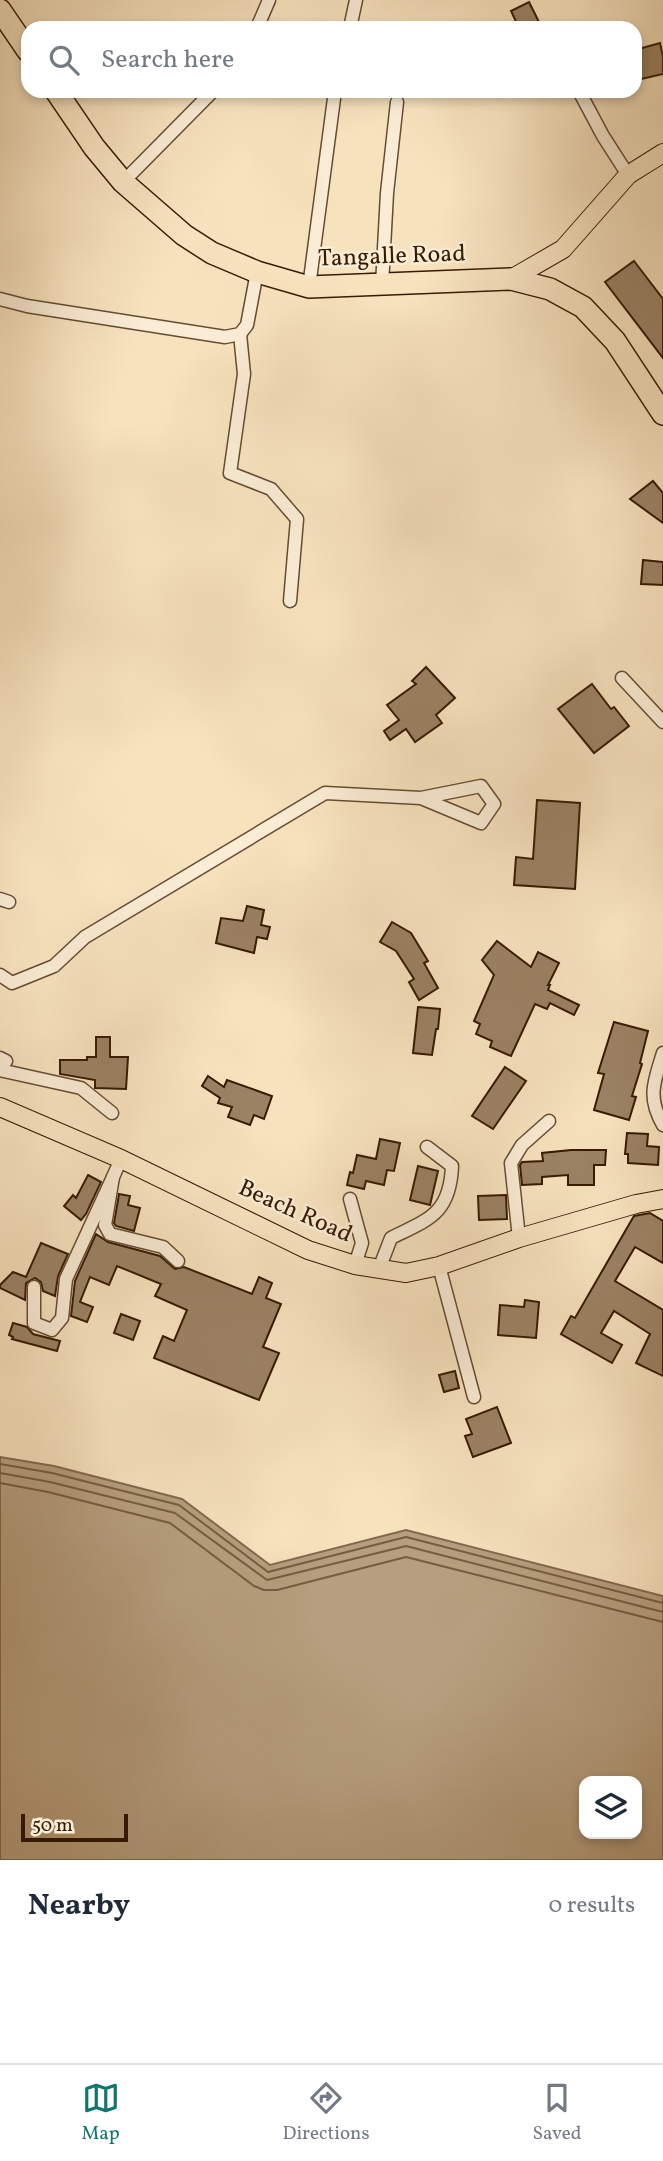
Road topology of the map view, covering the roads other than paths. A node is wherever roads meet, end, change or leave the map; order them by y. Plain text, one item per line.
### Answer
1 (269, 0) edge
2 (356, 0) edge
3 (0, 9) edge
4 (260, 21) edge
5 (351, 21) edge
6 (21, 40) edge
7 (61, 98) edge
8 (206, 98) edge
9 (334, 98) edge
10 (583, 98) edge
11 (397, 102) dead end
12 (663, 153) edge
13 (628, 175) junction
14 (123, 182) junction
15 (257, 272) junction
16 (511, 279) junction
17 (382, 285) junction
18 (309, 287) junction
19 (0, 299) edge
20 (240, 334) junction
21 (663, 414) edge
22 (290, 601) dead end
23 (622, 678) dead end
24 (663, 722) edge
25 (421, 798) junction
26 (0, 975) edge
27 (663, 1054) edge
28 (0, 1058) edge
29 (0, 1070) edge
30 (0, 1107) edge
31 (112, 1114) dead end
32 (549, 1121) dead end
33 (663, 1125) edge
34 (427, 1147) dead end
35 (121, 1159) junction
36 (113, 1178) junction
37 (350, 1199) dead end
38 (663, 1199) edge
39 (519, 1238) junction
40 (178, 1261) dead end
41 (355, 1265) junction
42 (439, 1266) junction
43 (379, 1269) junction
44 (34, 1287) dead end
45 (474, 1397) dead end

1 - 4 street
2 - 5 street
3 - 6 highway
7 - 14 highway, Tangalle Road
8 - 14 street
9 - 18 street
10 - 13 street
11 - 17 street
12 - 13 main road
13 - 16 main road
14 - 15 highway, Tangalle Road
15 - 18 highway, Tangalle Road
15 - 20 street
16 - 17 highway, Tangalle Road
16 - 21 highway, Tangalle Road
17 - 18 highway, Tangalle Road
19 - 20 street
20 - 22 street
23 - 24 street
25 - 25 street
25 - 26 street
27 - 33 street
28 - 29 street
29 - 31 street
30 - 35 main road, Beach Road
32 - 39 street
34 - 43 street
35 - 36 street
35 - 41 main road, Beach Road
36 - 40 street
36 - 44 street
37 - 41 street
38 - 39 main road, Beach Road
39 - 42 main road, Beach Road
41 - 43 main road, Beach Road
42 - 43 main road, Beach Road
42 - 45 street

